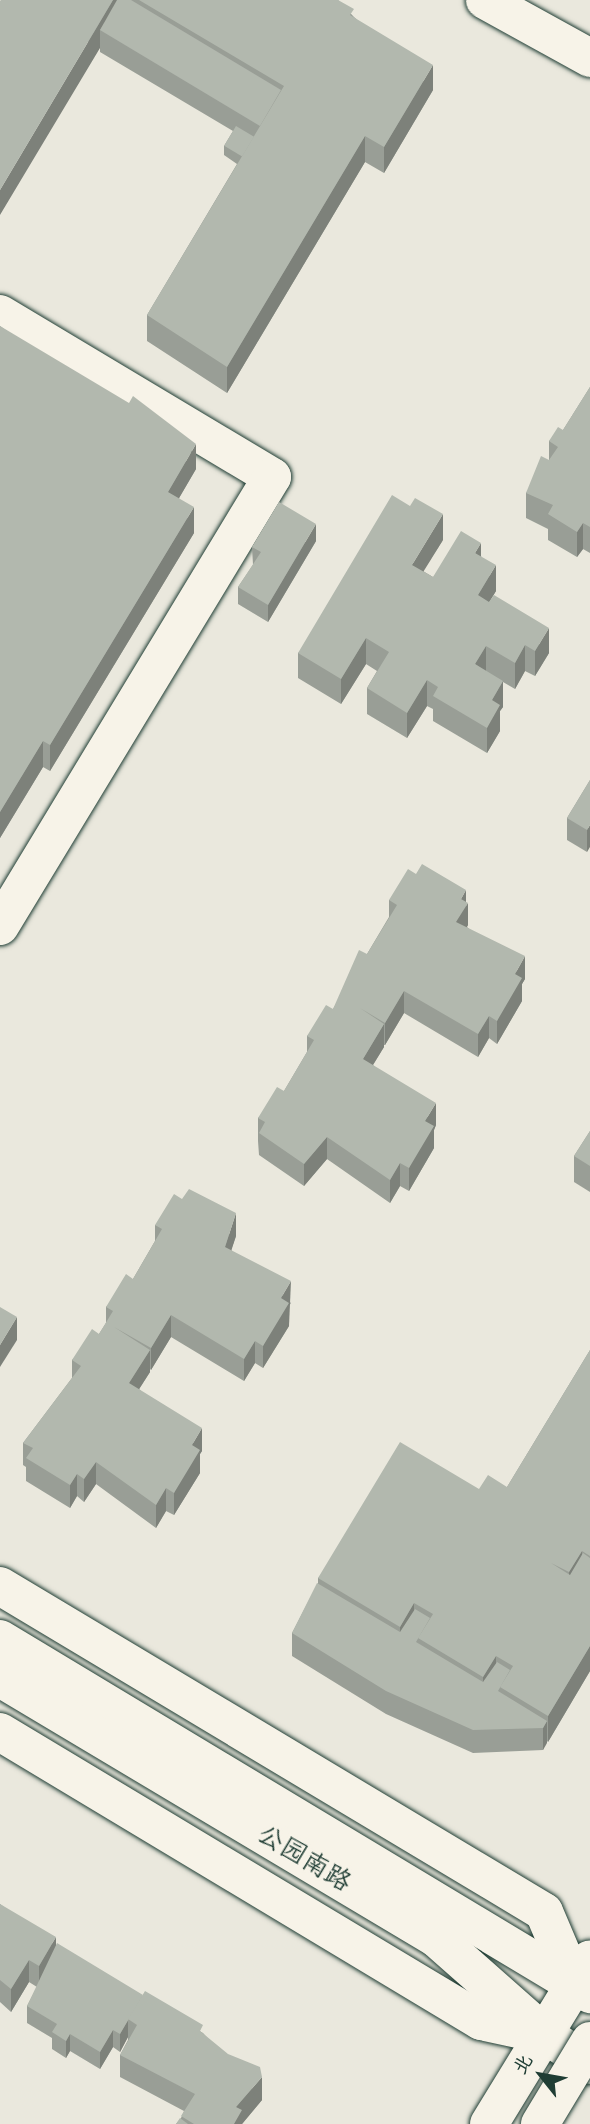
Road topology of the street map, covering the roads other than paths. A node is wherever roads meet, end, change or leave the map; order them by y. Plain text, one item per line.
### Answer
1 (485, 0) edge
2 (590, 58) edge
3 (0, 314) edge
4 (0, 926) edge
5 (0, 1586) edge
6 (0, 1639) edge
7 (0, 1678) edge
8 (0, 1732) edge
9 (585, 1979) edge
10 (546, 2035) junction
11 (590, 2040) edge
12 (590, 2065) edge
13 (489, 2124) edge
14 (540, 2124) edge

1 - 2 main road
3 - 4 main road
5 - 9 main road
6 - 9 main road, 公园南路
7 - 10 main road, 公园南路
8 - 10 main road
9 - 10 main road
10 - 12 main road, 公园南路
10 - 13 main road
11 - 14 main road, bridge

